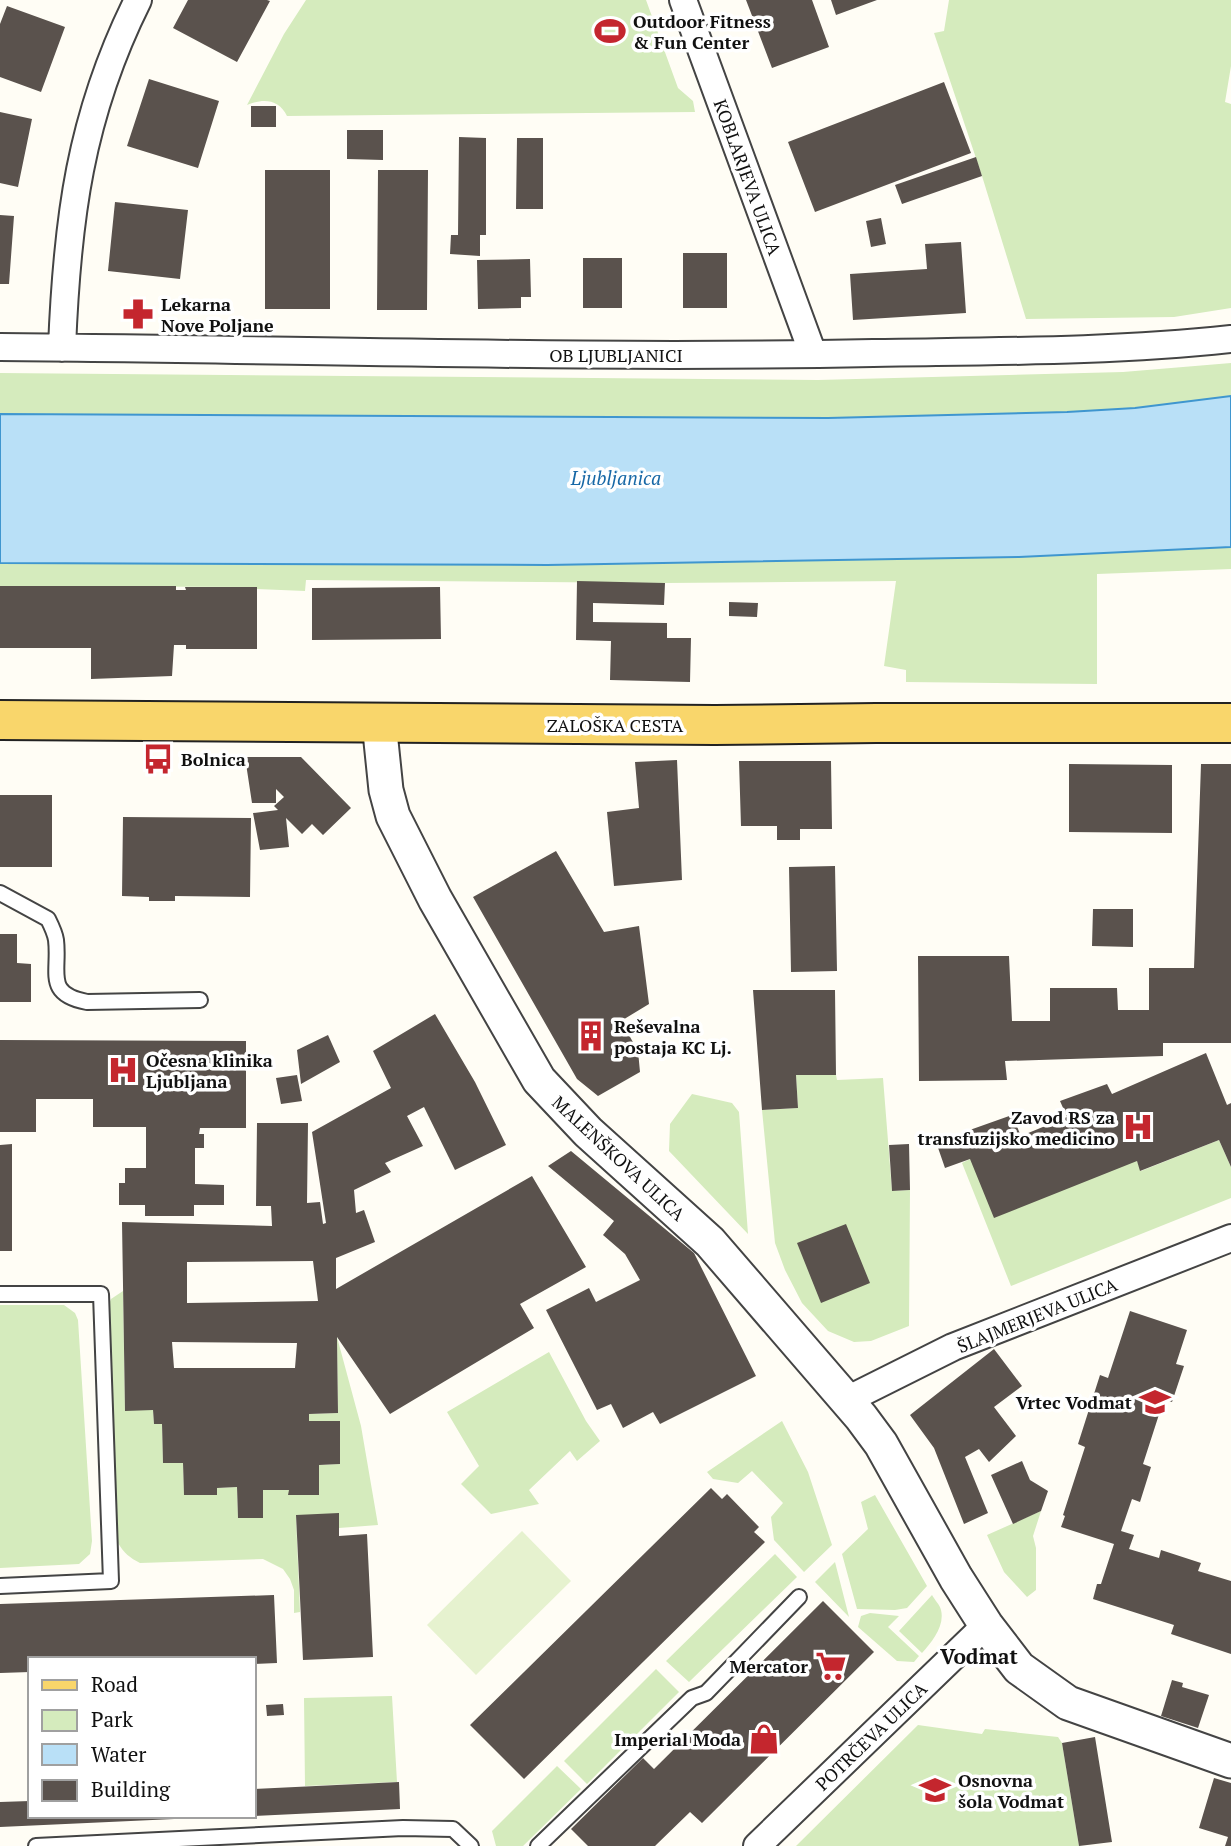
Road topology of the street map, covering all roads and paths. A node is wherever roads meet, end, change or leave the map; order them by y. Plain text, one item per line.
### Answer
1 (138, 0) edge
2 (683, 0) edge
3 (1231, 339) edge
4 (0, 347) edge
5 (62, 348) junction
6 (813, 354) junction
7 (0, 720) edge
8 (379, 722) junction
9 (1231, 723) edge
10 (0, 893) edge
11 (200, 1000) dead end
12 (1231, 1238) edge
13 (0, 1294) edge
14 (847, 1400) junction
15 (0, 1586) edge
16 (799, 1597) dead end
17 (986, 1625) junction
18 (1231, 1761) edge
19 (36, 1846) edge
20 (471, 1846) edge
21 (538, 1846) edge
22 (757, 1846) edge

1 - 5 street
2 - 6 street, KOBLARJEVA ULICA
3 - 6 street, OB LJUBLJANICI
4 - 5 street, OB LJUBLJANICI
5 - 6 street, OB LJUBLJANICI
7 - 8 main road, ZALOŠKA CESTA
8 - 9 main road, ZALOŠKA CESTA
8 - 14 street, MALENŠKOVA ULICA
10 - 11 lane
12 - 14 street, ŠLAJMERJEVA ULICA
13 - 15 lane
14 - 17 street, MALENŠKOVA ULICA
16 - 21 lane
17 - 18 street, MALENŠKOVA ULICA
17 - 22 street, POTRČEVA ULICA
19 - 20 lane

